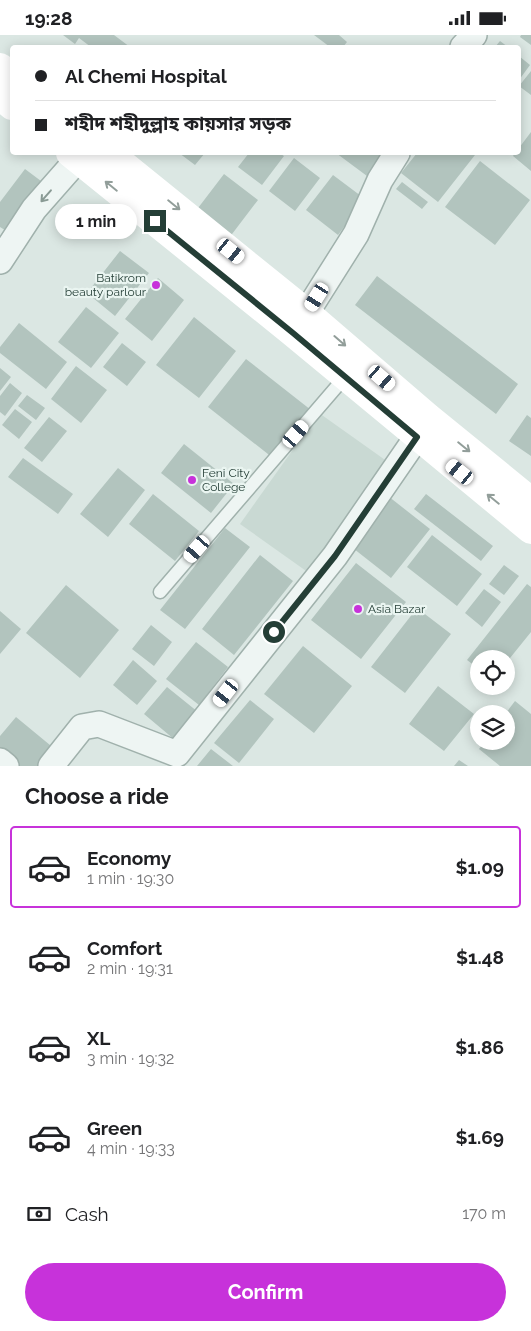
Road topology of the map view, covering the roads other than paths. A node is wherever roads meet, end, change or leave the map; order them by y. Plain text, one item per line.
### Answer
1 (474, 35) edge
2 (465, 45) edge
3 (0, 96) edge
4 (10, 104) edge
5 (110, 155) edge
6 (396, 155) edge
7 (74, 156) edge
8 (0, 261) edge
9 (300, 323) junction
10 (345, 377) junction
11 (417, 437) junction
12 (531, 501) edge
13 (531, 530) edge
14 (160, 592) dead end
15 (176, 760) edge
16 (0, 761) edge
17 (6, 766) edge
18 (51, 766) edge

1 - 2 street
3 - 4 main road
5 -> 9 main road
6 - 9 street
7 -> 8 street
9 -> 7 main road
9 - 10 main road
9 -> 12 main road
10 - 11 main road
10 - 14 lane
13 -> 11 main road
11 - 15 street
15 - 18 street
16 - 17 street

